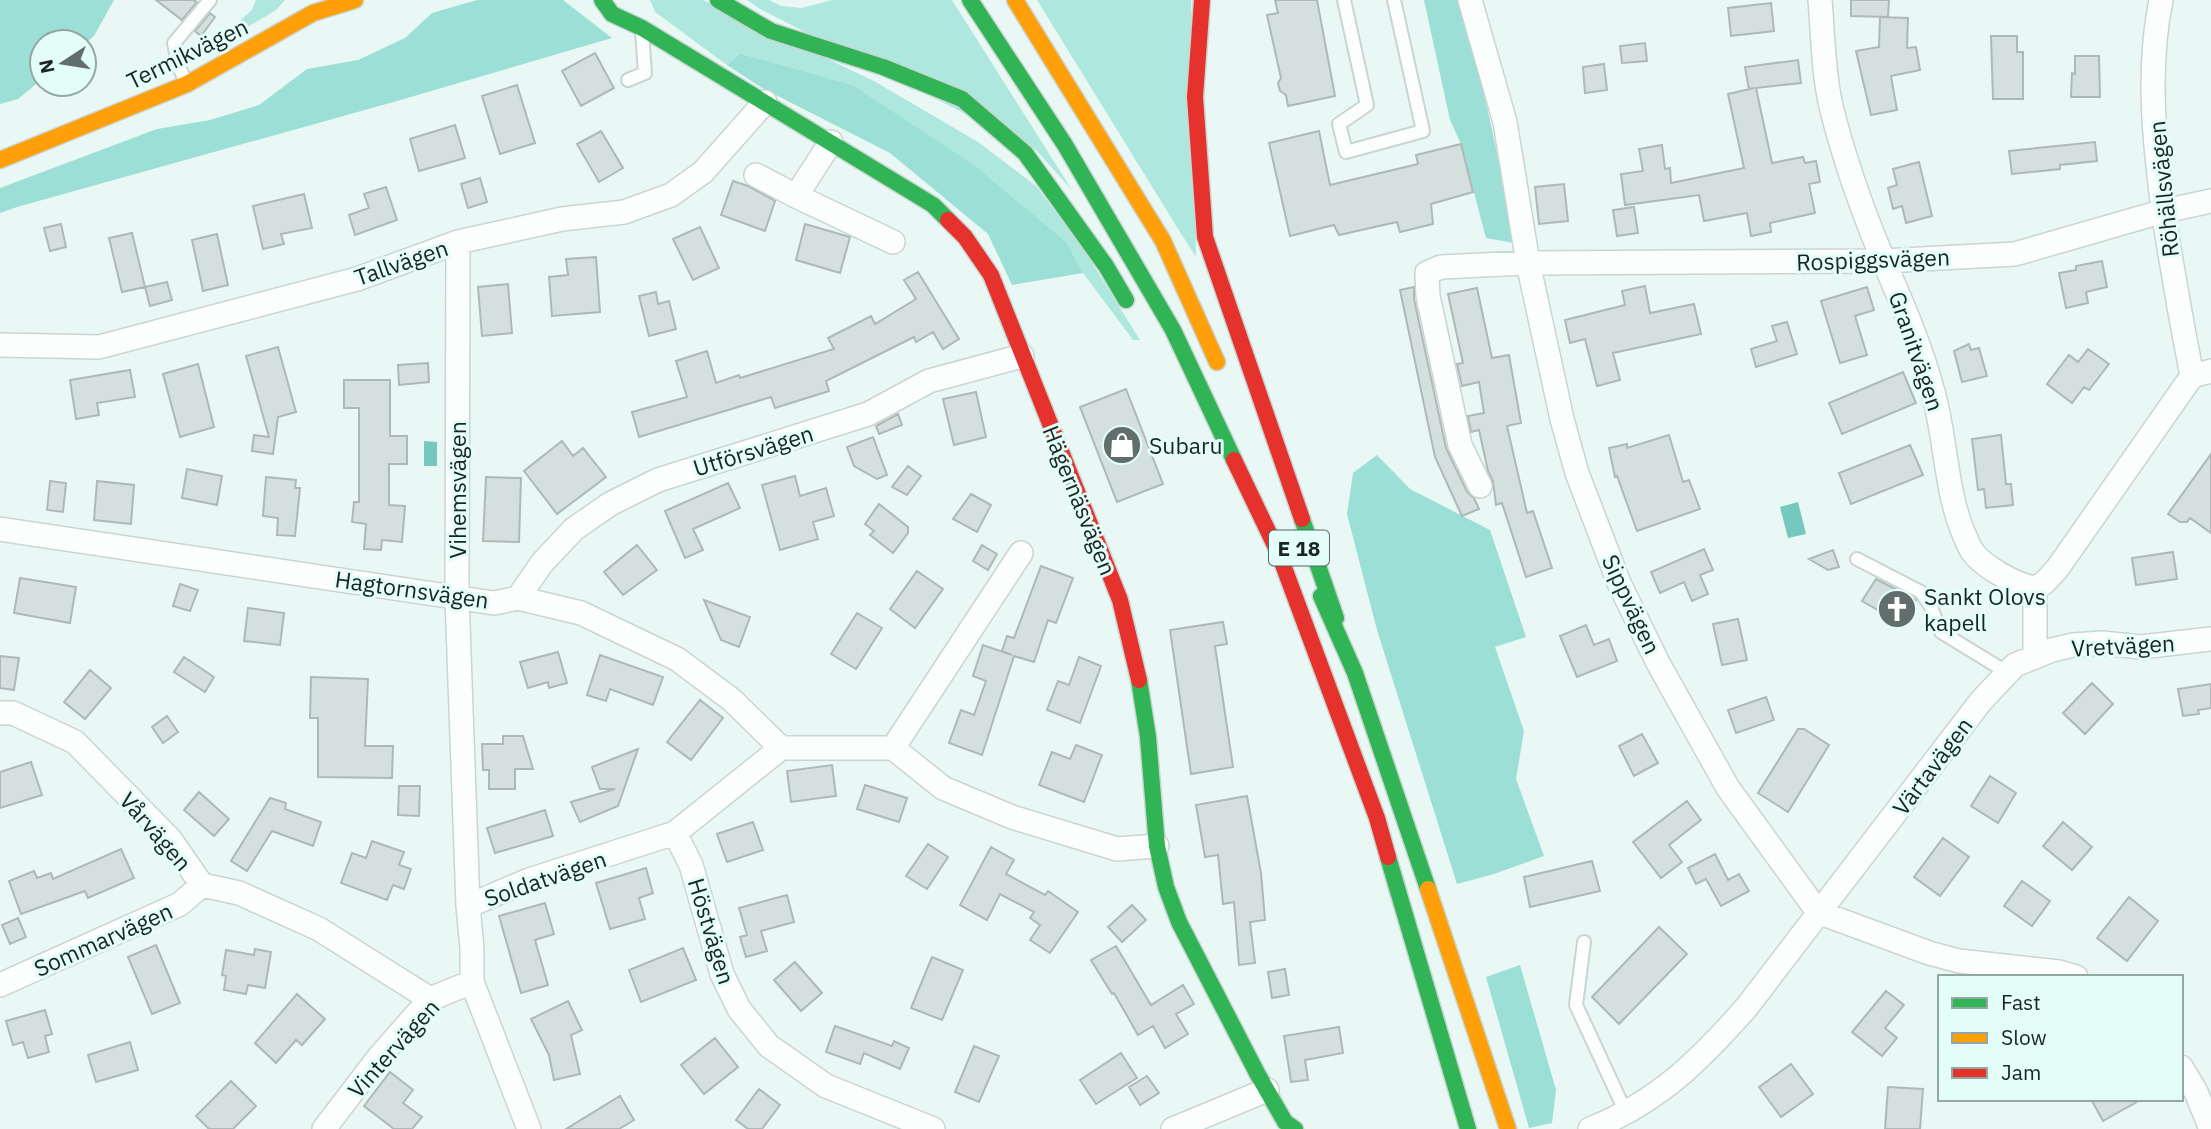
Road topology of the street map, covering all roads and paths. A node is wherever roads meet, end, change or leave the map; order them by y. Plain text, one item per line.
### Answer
1 (210, 0) edge
2 (355, 0) edge
3 (602, 0) edge
4 (718, 0) edge
5 (971, 0) edge
6 (1015, 0) edge
7 (1202, 0) edge
8 (1344, 0) edge
9 (1394, 0) edge
10 (1470, 0) edge
11 (1820, 0) edge
12 (2161, 0) edge
13 (311, 6) edge
14 (633, 9) dead end
15 (642, 28) junction
16 (628, 80) dead end
17 (187, 84) junction
18 (765, 102) junction
19 (831, 142) junction
20 (0, 160) edge
21 (756, 176) dead end
22 (796, 196) junction
23 (2211, 201) edge
24 (2164, 211) junction
25 (458, 242) junction
26 (893, 242) dead end
27 (1884, 261) junction
28 (1528, 263) junction
29 (1134, 313) dead end
30 (0, 345) edge
31 (1021, 356) junction
32 (2202, 373) edge
33 (1225, 381) dead end
34 (1480, 486) dead end
35 (1233, 494) dead end
36 (1282, 508) dead end
37 (0, 529) edge
38 (1021, 553) dead end
39 (1279, 554) junction
40 (1857, 559) dead end
41 (2035, 588) junction
42 (457, 597) junction
43 (518, 598) junction
44 (2211, 639) edge
45 (2035, 657) junction
46 (1355, 673) junction
47 (2008, 673) junction
48 (0, 713) edge
49 (781, 748) junction
50 (893, 748) junction
51 (675, 833) junction
52 (1157, 846) junction
53 (202, 885) junction
54 (468, 906) junction
55 (1818, 912) junction
56 (1584, 942) dead end
57 (2069, 975) edge
58 (472, 982) junction
59 (0, 985) edge
60 (430, 999) junction
61 (2183, 1070) edge
62 (1267, 1090) junction
63 (1626, 1113) junction
64 (324, 1129) edge
65 (529, 1129) edge
66 (933, 1129) edge
67 (1173, 1129) edge
68 (1295, 1129) edge
69 (1468, 1129) edge
70 (1508, 1129) edge
71 (1590, 1129) edge
72 (2210, 1129) edge

1 - 17 lane
2 - 13 main road
3 - 15 main road, Hägernäsvägen
4 - 29 main road
5 - 39 main road, E 18
6 - 33 main road
7 - 46 main road
8 - 9 lane
10 - 28 street, Sippvägen
11 - 27 street, Granitvägen
12 - 24 street, Röhällsvägen
13 - 17 main road, Termikvägen
14 - 15 main road
15 - 16 lane
15 - 18 main road, Hägernäsvägen
17 - 20 main road, Termikvägen
18 - 19 main road, Hägernäsvägen
18 - 25 street, Tallvägen
19 - 22 street
19 - 31 main road, Hägernäsvägen
21 - 22 street
22 - 26 street
23 - 24 street, Rospiggsvägen
24 - 27 street, Rospiggsvägen
24 - 32 street, Röhällsvägen
25 - 30 street, Tallvägen
25 - 42 street, Vihemsvägen
27 - 28 street, Rospiggsvägen
27 - 41 street, Granitvägen
28 - 34 street, Rospiggsvägen
28 - 55 street, Sippvägen
31 - 43 street, Utförsvägen
31 - 52 main road, Hägernäsvägen
32 - 41 street
35 - 39 main road
36 - 46 main road, E 18
37 - 42 street, Hagtornsvägen
38 - 50 street
39 - 69 main road, E 18
40 - 47 lane
41 - 45 street
42 - 43 street, Hagtornsvägen
42 - 54 street, Vihemsvägen
43 - 49 street, Hagtornsvägen
44 - 45 street, Vretvägen
45 - 47 street, Värtavägen
46 - 70 main road, E 18
47 - 55 street, Värtavägen
48 - 53 street, Vårvägen
49 - 50 street
49 - 51 street, Soldatvägen
50 - 52 street
51 - 54 street, Soldatvägen
51 - 66 street, Höstvägen
52 - 62 main road, Hägernäsvägen
53 - 59 street, Sommarvägen
53 - 60 street, Vårvägen
54 - 58 street, Soldatvägen
55 - 57 street
55 - 63 street, Värtavägen
56 - 63 lane
58 - 60 street, Vintervägen
58 - 65 street, Soldatvägen
60 - 64 street, Vintervägen
61 - 72 street
62 - 67 street
62 - 68 main road, Hägernäsvägen
63 - 71 street, Värtavägen

